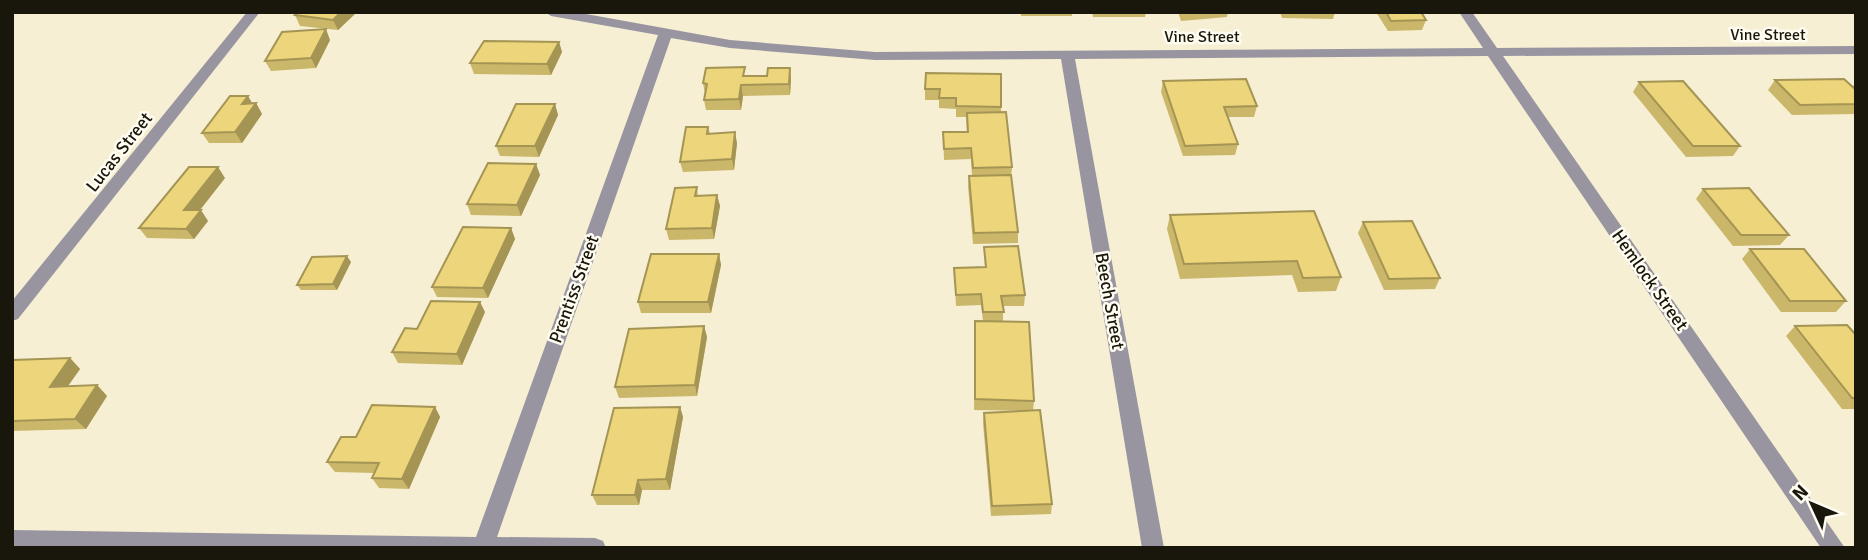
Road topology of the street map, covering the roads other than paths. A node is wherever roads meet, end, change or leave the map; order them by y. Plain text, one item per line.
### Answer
1 (254, 12) edge
2 (551, 12) edge
3 (1465, 12) edge
4 (666, 33) junction
5 (1856, 50) edge
6 (1493, 52) junction
7 (1067, 54) junction
8 (12, 314) edge
9 (12, 540) edge
10 (483, 546) edge
11 (595, 548) edge
12 (1153, 548) edge
13 (1834, 548) edge

1 - 8 street, Lucas Street
2 - 4 street, Vine Street
3 - 6 street, Hemlock Street
4 - 7 street, Vine Street
4 - 10 street, Prentiss Street
5 - 6 street, Vine Street
6 - 7 street, Vine Street
6 - 13 street, Hemlock Street
7 - 12 street, Beech Street
9 - 10 street
10 - 11 street

